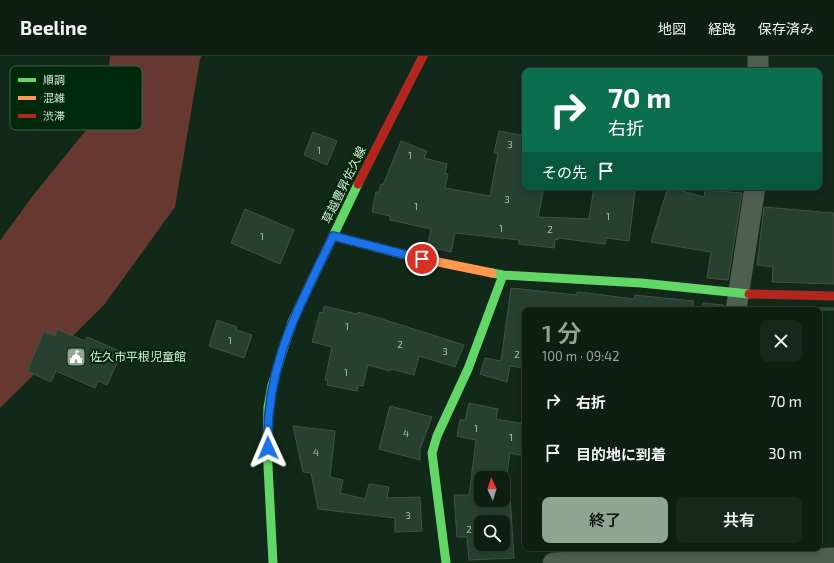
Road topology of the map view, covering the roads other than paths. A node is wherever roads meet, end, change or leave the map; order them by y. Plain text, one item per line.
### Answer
1 (423, 56) edge
2 (758, 56) edge
3 (758, 68) edge
4 (755, 190) edge
5 (333, 236) junction
6 (503, 275) junction
7 (834, 296) edge
8 (738, 302) edge
9 (712, 556) edge
10 (834, 558) edge
11 (273, 563) edge
12 (446, 563) edge
13 (553, 563) edge

1 - 5 street, 草越豊昇佐久線
2 - 3 street
4 - 8 street
5 - 6 street
5 - 11 street, 草越豊昇佐久線
6 - 8 street
6 - 12 street
7 - 8 street
9 - 10 street
9 - 13 street

